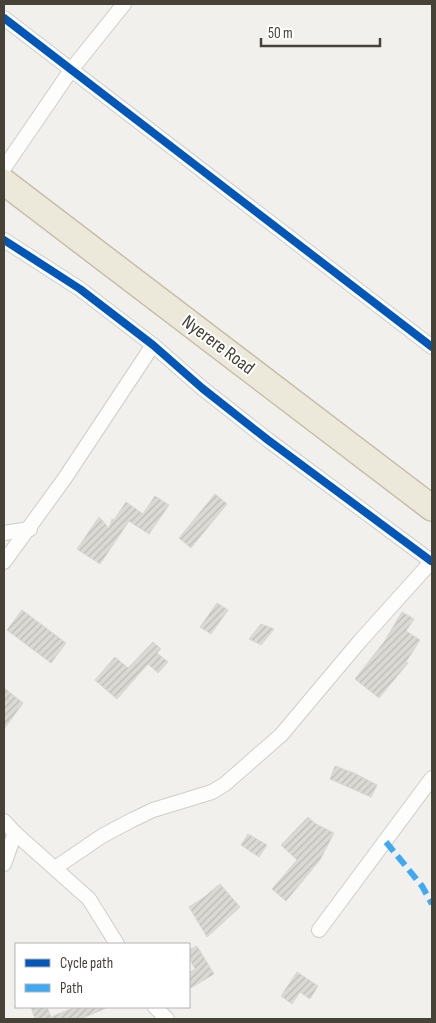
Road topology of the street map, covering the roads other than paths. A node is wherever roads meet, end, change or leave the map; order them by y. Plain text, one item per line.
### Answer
1 (124, 4) edge
2 (4, 18) edge
3 (71, 70) junction
4 (4, 168) edge
5 (4, 182) edge
6 (4, 240) edge
7 (153, 345) junction
8 (432, 347) edge
9 (432, 508) edge
10 (30, 529) junction
11 (4, 532) edge
12 (432, 561) edge
13 (4, 562) edge
14 (432, 778) edge
15 (4, 821) edge
16 (15, 833) junction
17 (4, 864) edge
18 (55, 868) junction
19 (319, 930) dead end
20 (116, 943) edge
21 (156, 1008) edge
22 (167, 1019) edge

1 - 3 street
2 - 3 street
3 - 4 street
3 - 8 street
5 - 9 highway, Nyerere Road
6 - 7 street
7 - 10 street
7 - 12 street
10 - 11 street
10 - 13 street
12 - 18 street
14 - 19 street
15 - 16 street
16 - 17 street
16 - 18 street
18 - 20 street
21 - 22 street

